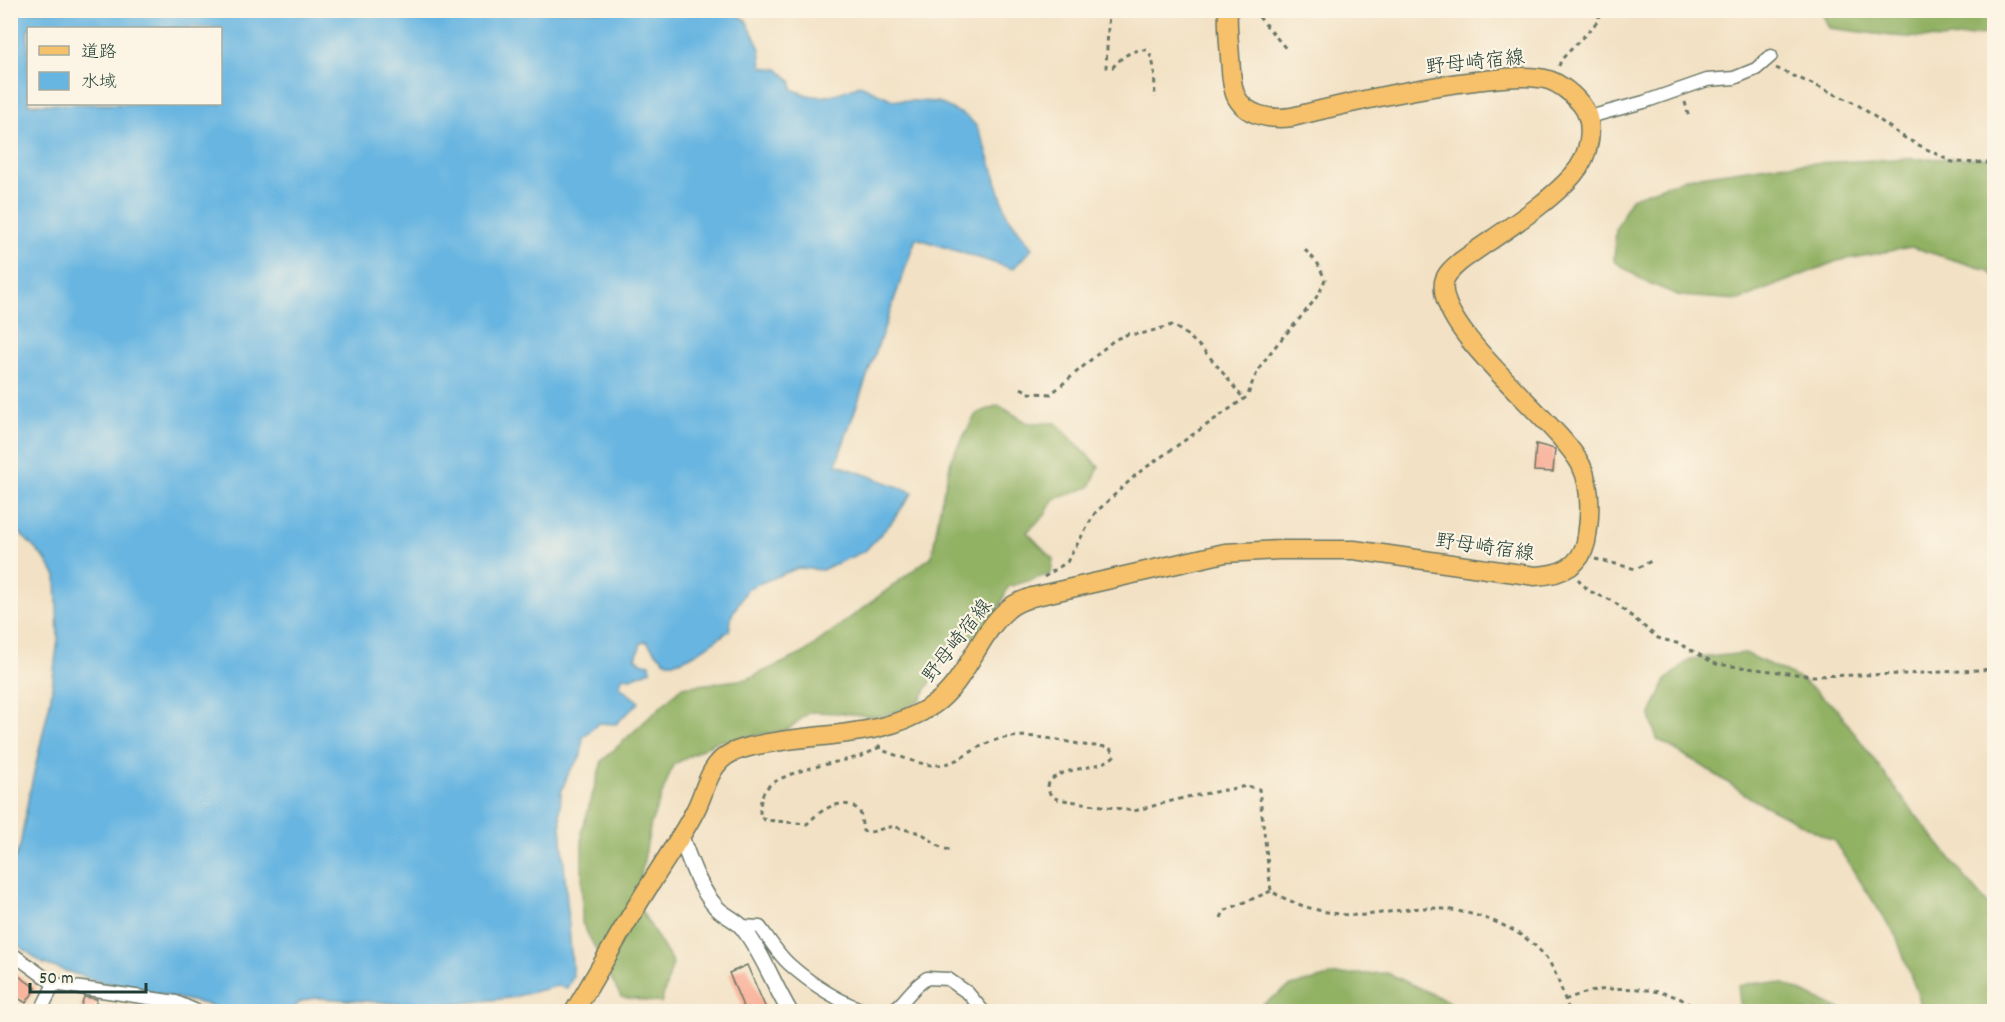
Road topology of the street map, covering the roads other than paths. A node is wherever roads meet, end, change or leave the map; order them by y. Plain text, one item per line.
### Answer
1 (1228, 10) edge
2 (1767, 59) road end
3 (1589, 117) junction
4 (681, 837) junction
5 (741, 926) junction
6 (10, 952) edge
7 (54, 984) junction
8 (40, 1011) edge
9 (199, 1011) edge
10 (574, 1011) edge
11 (790, 1011) edge
12 (869, 1011) edge
13 (885, 1011) edge
14 (984, 1011) edge

1 - 3 main road, 野母崎宿線
2 - 3 street
3 - 4 main road, 野母崎宿線
4 - 5 street
4 - 10 main road, 野母崎宿線
5 - 11 street
5 - 12 street
6 - 7 street
7 - 8 street
7 - 9 street
13 - 14 street

